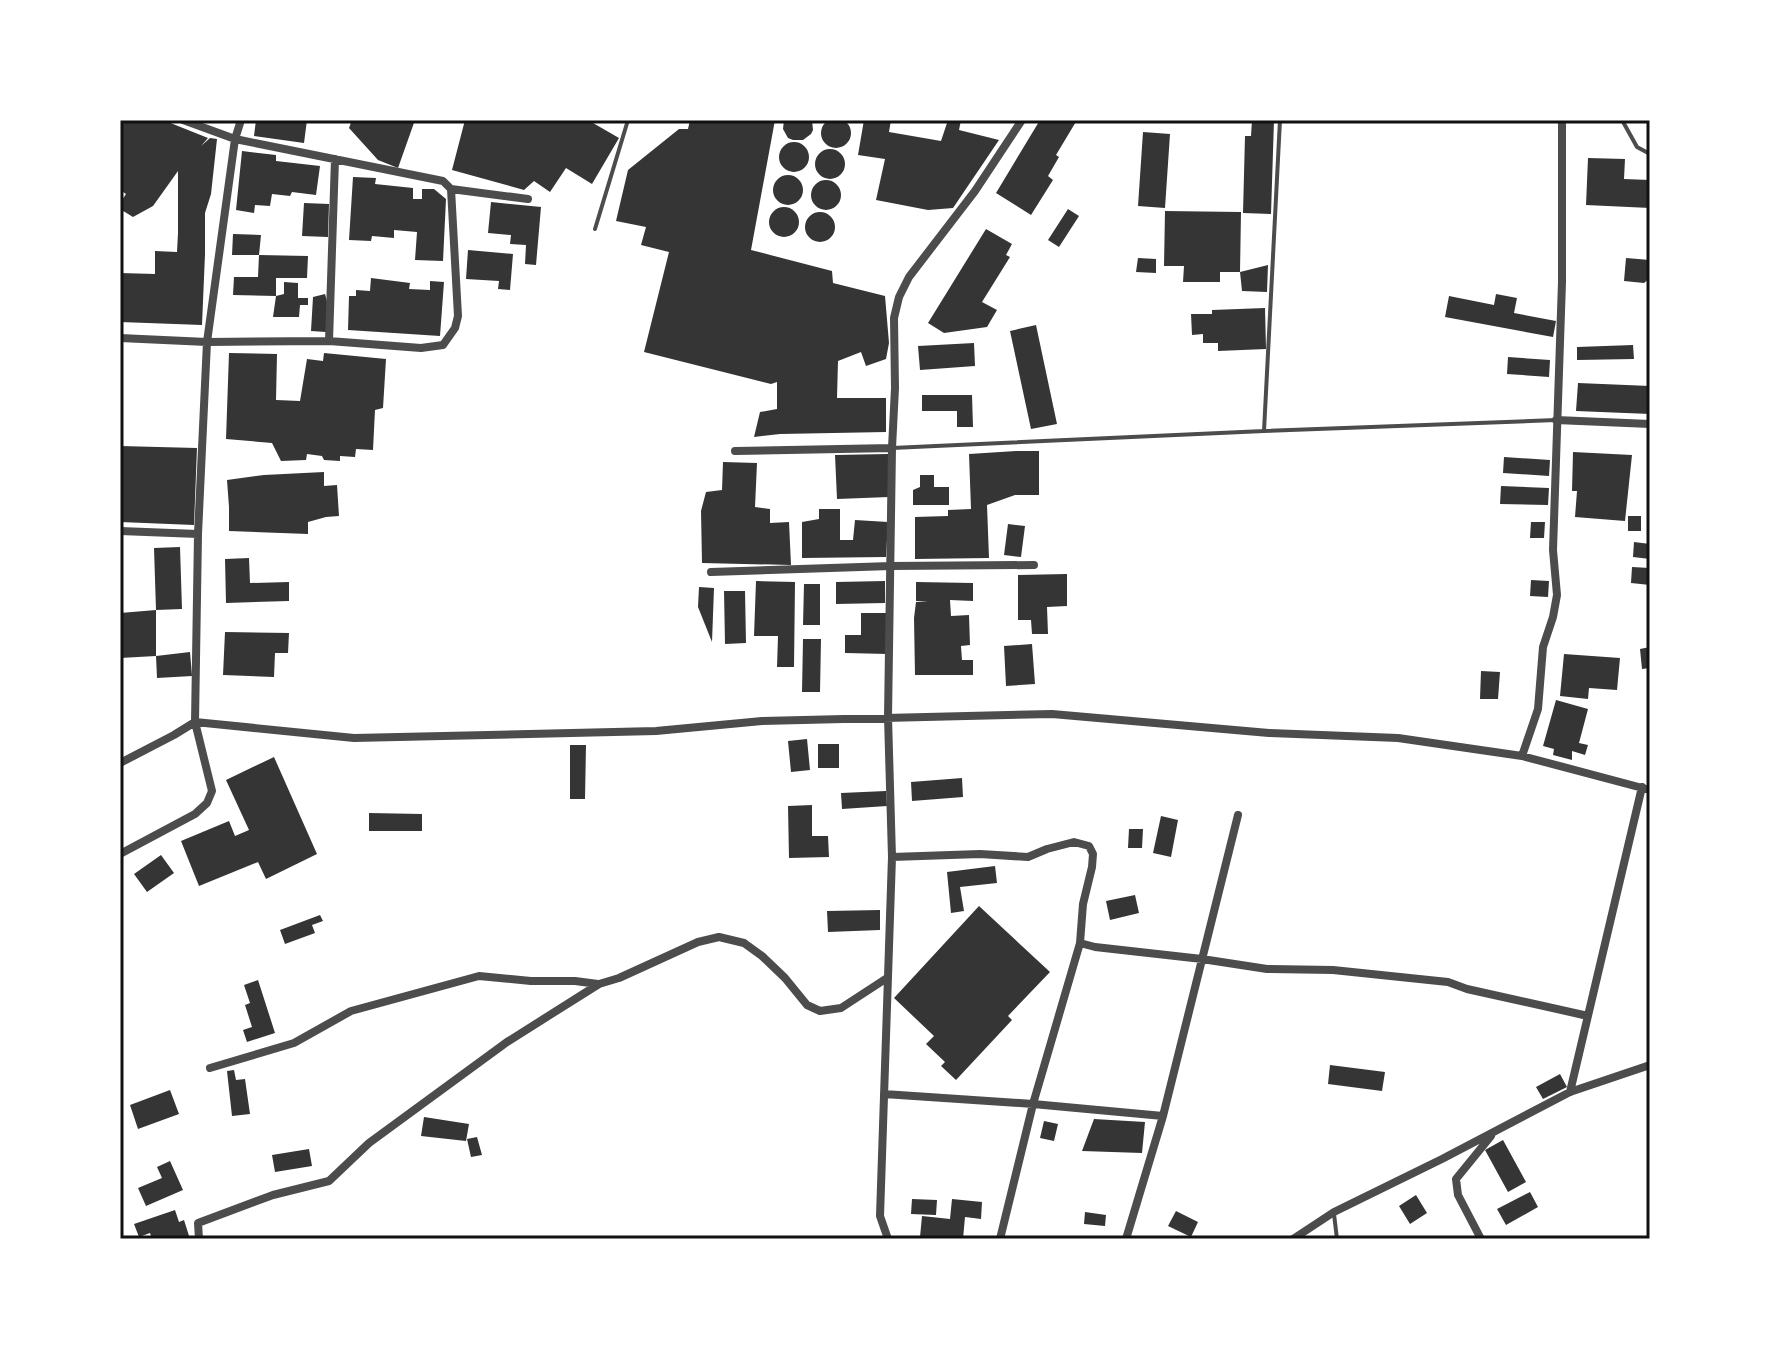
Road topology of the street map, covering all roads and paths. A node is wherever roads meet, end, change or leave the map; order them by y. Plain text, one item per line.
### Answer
1 (183, 120) edge
2 (241, 120) edge
3 (628, 120) edge
4 (1022, 120) edge
5 (1280, 120) edge
6 (1562, 120) edge
7 (1622, 120) edge
8 (235, 139) junction
9 (1650, 154) edge
10 (335, 159) junction
11 (451, 189) junction
12 (528, 199) dead end
13 (595, 229) dead end
14 (120, 338) edge
15 (329, 341) junction
16 (207, 342) junction
17 (1556, 420) junction
18 (1650, 424) edge
19 (1264, 431) junction
20 (892, 448) junction
21 (735, 451) dead end
22 (120, 531) edge
23 (198, 534) junction
24 (1034, 565) dead end
25 (891, 566) junction
26 (711, 572) dead end
27 (888, 717) junction
28 (195, 722) junction
29 (1522, 756) junction
30 (120, 763) edge
31 (1646, 789) edge
32 (1238, 815) dead end
33 (120, 854) edge
34 (892, 857) junction
35 (1080, 943) junction
36 (1202, 959) junction
37 (887, 978) junction
38 (599, 984) junction
39 (1588, 1016) junction
40 (1650, 1065) edge
41 (210, 1068) dead end
42 (1570, 1092) junction
43 (884, 1094) junction
44 (1033, 1104) junction
45 (1163, 1116) junction
46 (1494, 1133) junction
47 (1334, 1212) junction
48 (199, 1239) edge
49 (888, 1239) edge
50 (1000, 1239) edge
51 (1126, 1239) edge
52 (1293, 1239) edge
53 (1337, 1239) edge
54 (1481, 1239) edge

1 - 8 street
2 - 8 street
3 - 13 lane
4 - 20 street
5 - 19 lane
6 - 17 street
7 - 9 lane
8 - 10 street
8 - 16 street
10 - 11 street
10 - 15 street
11 - 12 street
11 - 15 street
14 - 16 street
15 - 16 street
16 - 23 street
17 - 18 street
17 - 19 lane
17 - 29 street
19 - 20 lane
20 - 21 street
20 - 25 street
22 - 23 street
23 - 28 street
24 - 25 street
25 - 26 street
25 - 27 street
27 - 28 street
27 - 29 street
27 - 34 street
28 - 30 street
28 - 33 street
29 - 31 street
31 - 39 street
32 - 36 street
34 - 35 street
34 - 37 street
35 - 36 street
35 - 44 street
36 - 39 street
36 - 45 street
37 - 38 street
37 - 43 street
38 - 41 street
38 - 48 street
39 - 42 street
40 - 42 street
42 - 46 street
43 - 44 street
43 - 49 street
44 - 45 street
44 - 50 street
45 - 51 street
46 - 47 street
46 - 54 street
47 - 52 street
47 - 53 lane

